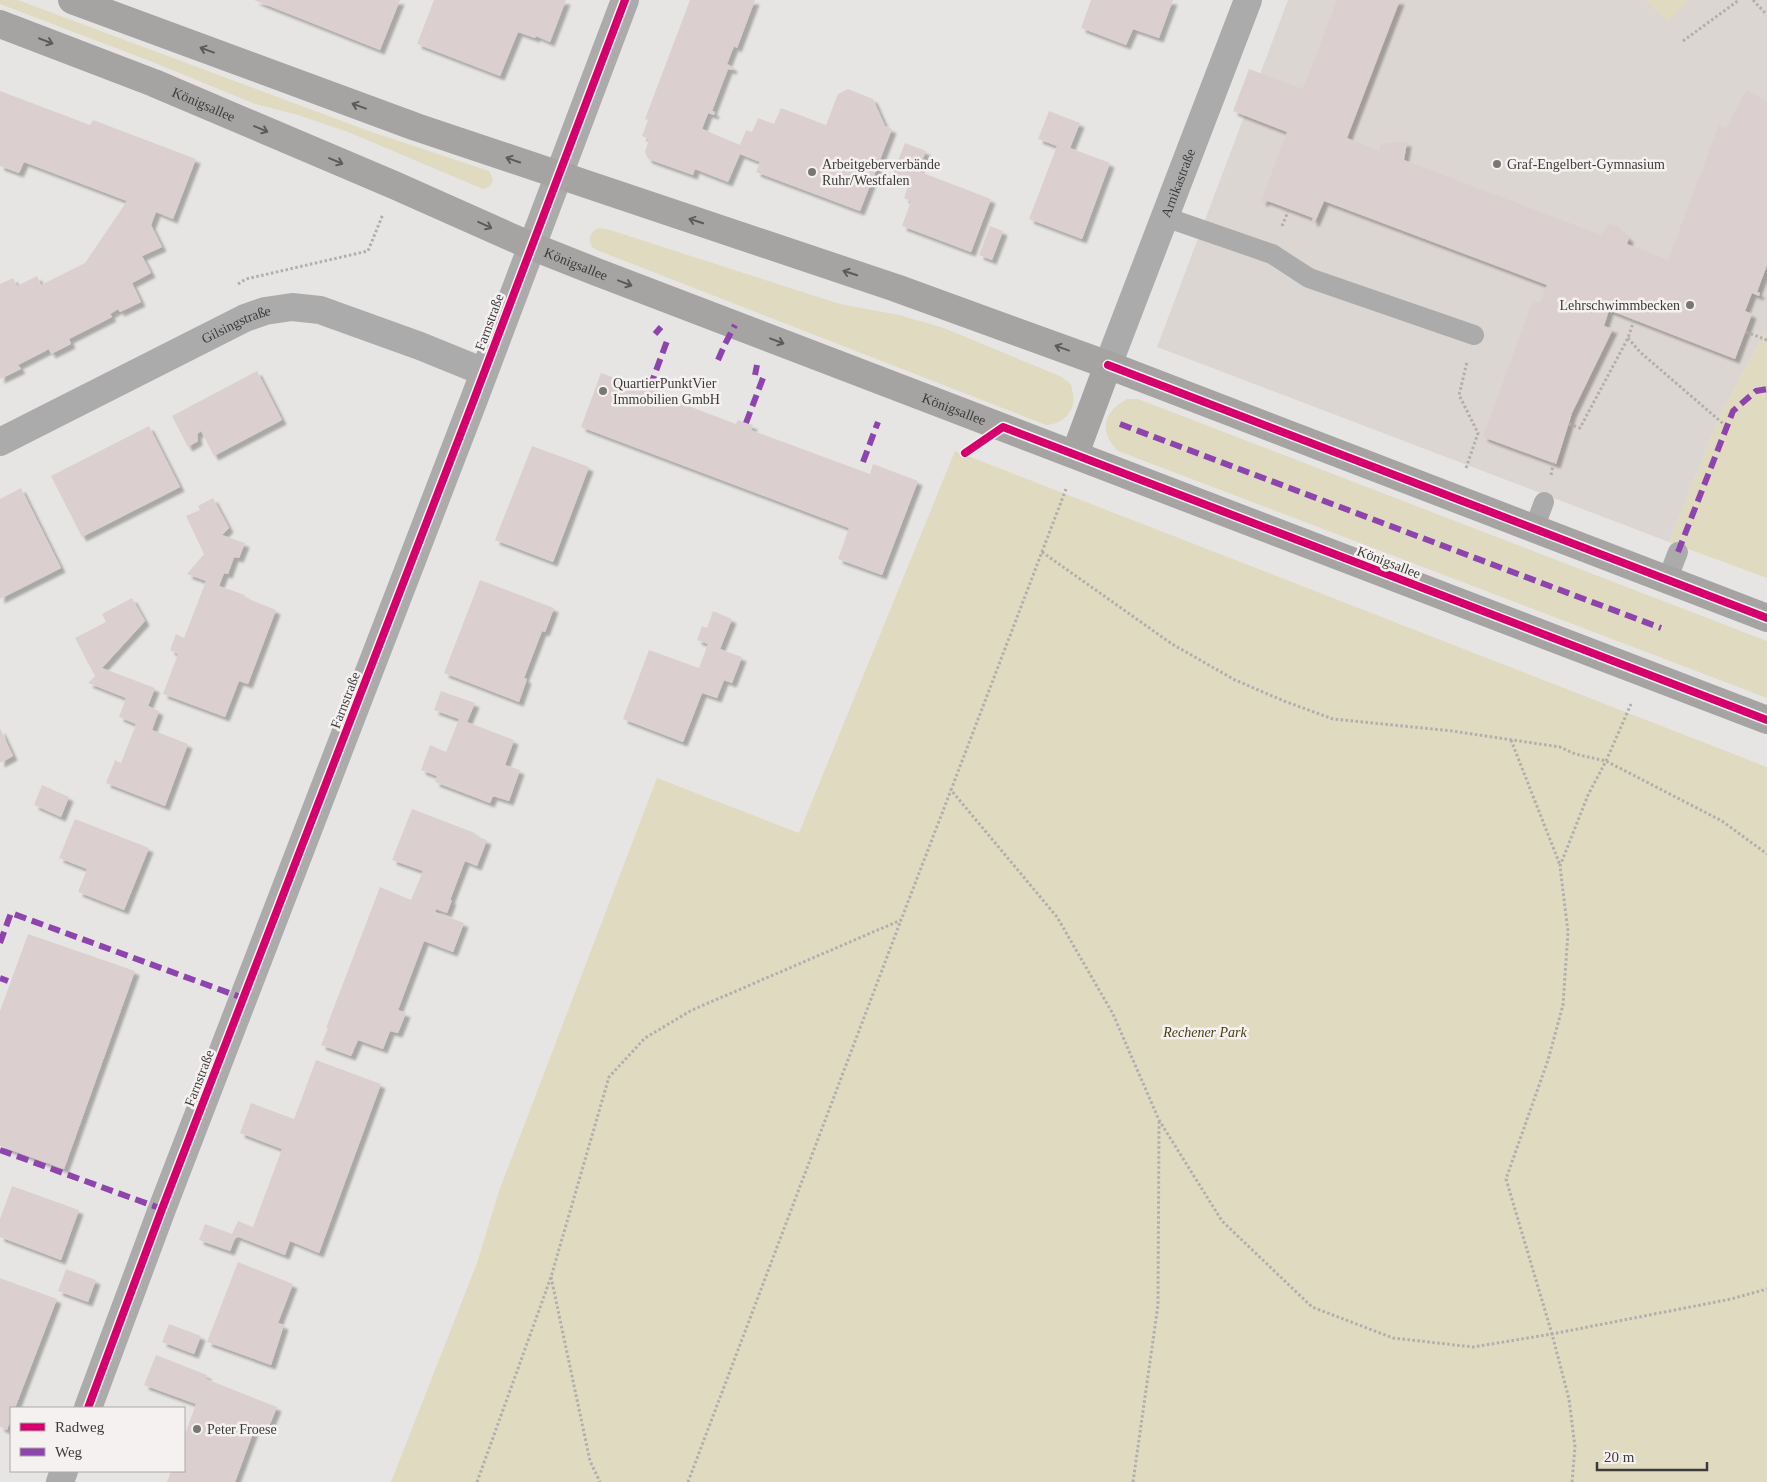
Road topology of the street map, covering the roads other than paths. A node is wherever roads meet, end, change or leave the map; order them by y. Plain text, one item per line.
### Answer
1 (72, 0) edge
2 (624, 0) edge
3 (1248, 0) edge
4 (0, 24) edge
5 (559, 176) junction
6 (1165, 217) junction
7 (531, 246) junction
8 (1474, 335) road end
9 (1108, 365) junction
10 (484, 372) junction
11 (0, 442) edge
12 (1075, 454) junction
13 (1544, 502) dead end
14 (1534, 529) junction
15 (1678, 552) dead end
16 (1667, 580) junction
17 (1767, 618) edge
18 (1767, 720) edge
19 (88, 1407) edge

5 -> 1 main road
2 - 5 street, Farnstraße
3 - 6 street, Arnikastraße
4 -> 7 main road, Königsallee
5 - 7 street, Farnstraße
9 -> 5 main road
6 - 8 lane
6 - 9 street, Arnikastraße
7 - 10 street, Farnstraße
7 -> 12 main road, Königsallee
9 - 12 main road
9 - 14 main road
10 - 11 street, Gilsingstraße
10 - 19 street, Farnstraße
12 - 18 main road, Königsallee
13 - 14 lane
14 - 16 main road
15 - 16 lane
16 - 17 main road

